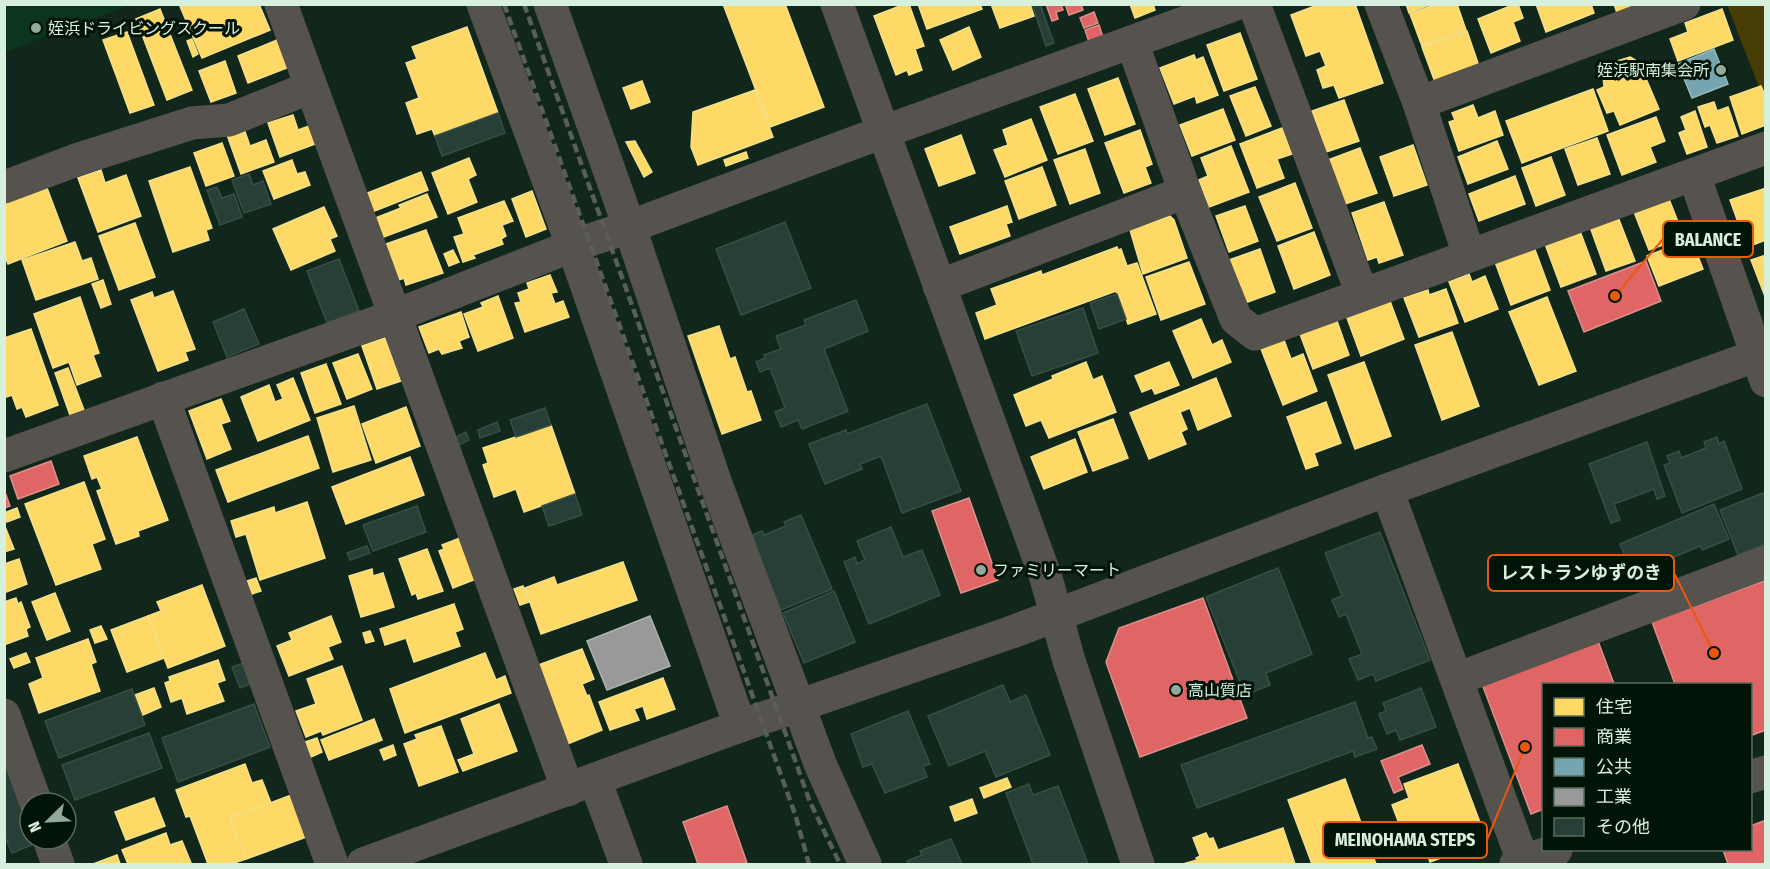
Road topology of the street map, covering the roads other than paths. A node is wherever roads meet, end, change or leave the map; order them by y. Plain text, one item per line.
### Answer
1 (281, 4) edge
2 (483, 4) edge
3 (550, 4) edge
4 (837, 4) edge
5 (1236, 4) edge
6 (1254, 4) edge
7 (1381, 4) edge
8 (1684, 4) edge
9 (1132, 42) junction
10 (311, 87) junction
11 (1419, 103) junction
12 (885, 132) junction
13 (1766, 148) edge
14 (1694, 175) junction
15 (4, 187) edge
16 (1185, 192) junction
17 (629, 227) junction
18 (572, 246) junction
19 (1469, 255) junction
20 (939, 286) junction
21 (1362, 294) junction
22 (394, 316) junction
23 (1762, 363) edge
24 (163, 398) junction
25 (4, 456) edge
26 (1387, 490) junction
27 (1766, 562) edge
28 (1055, 615) junction
29 (1457, 679) junction
30 (799, 707) junction
31 (4, 715) edge
32 (741, 726) junction
33 (581, 785) junction
34 (32, 791) edge
35 (1551, 851) edge
36 (332, 864) edge
37 (363, 864) edge
38 (626, 864) edge
39 (865, 864) edge
40 (1138, 864) edge
41 (1521, 864) edge

1 - 10 street
2 - 18 street
3 - 17 street
4 - 12 street
5 - 9 street
6 - 21 street
7 - 11 street
8 - 11 street
9 - 12 street
9 - 16 street
10 - 15 street
10 - 22 street
11 - 19 street
12 - 17 street
12 - 20 street
13 - 14 street
14 - 19 street
14 - 23 street
16 - 20 street
16 - 21 street
17 - 18 street
17 - 30 street
18 - 22 street
18 - 32 street
19 - 21 street
20 - 28 street
22 - 24 street
22 - 33 street
23 - 26 street
24 - 25 street
24 - 36 street
26 - 28 street
26 - 29 street
27 - 29 street
28 - 30 street
28 - 40 street
29 - 41 street
30 - 32 street
30 - 39 street
31 - 34 street
32 - 33 street
33 - 37 street
33 - 38 street
35 - 41 street

